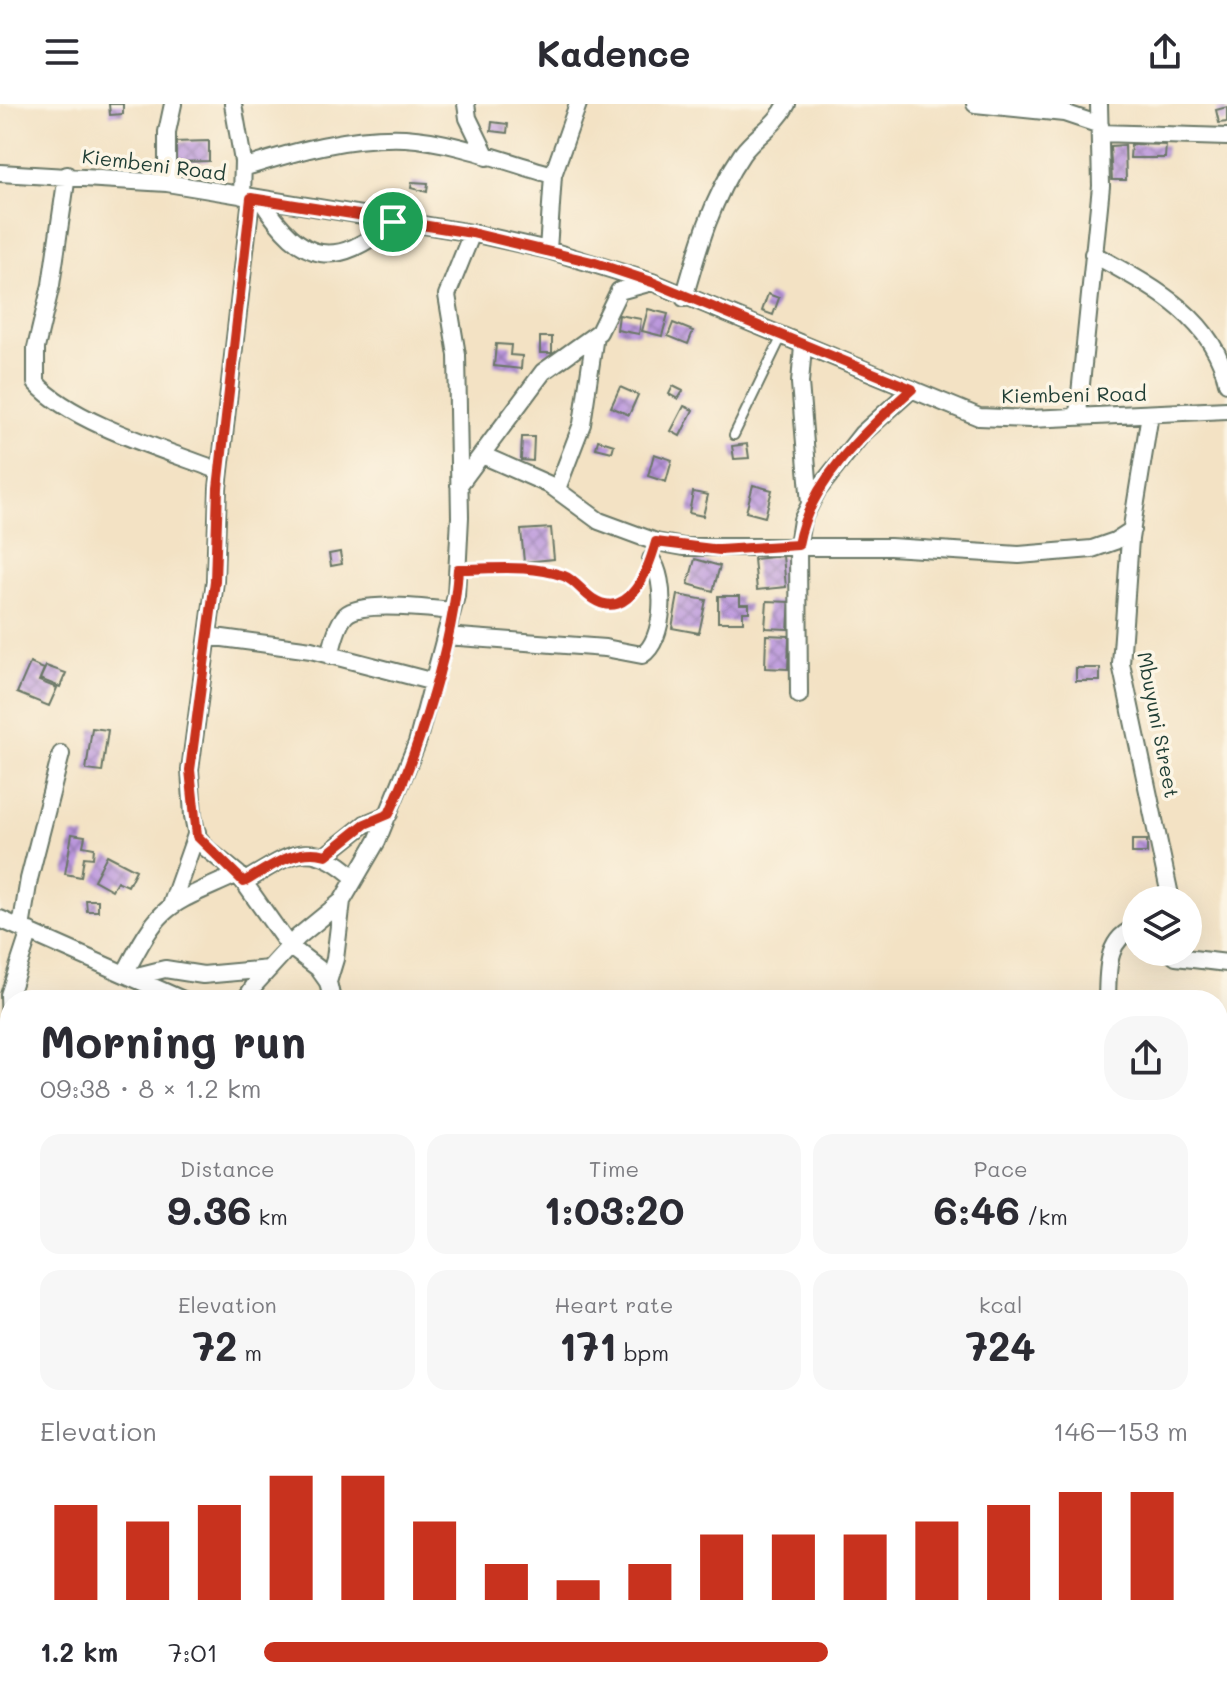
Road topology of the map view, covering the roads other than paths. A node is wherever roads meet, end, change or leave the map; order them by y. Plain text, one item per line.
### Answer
1 (173, 104) edge
2 (233, 104) edge
3 (466, 104) edge
4 (578, 104) edge
5 (787, 104) edge
6 (975, 104) edge
7 (1099, 104) edge
8 (1100, 129) junction
9 (1227, 137) edge
10 (487, 157) junction
11 (243, 168) junction
12 (0, 173) edge
13 (67, 175) junction
14 (553, 175) junction
15 (167, 183) junction
16 (252, 198) junction
17 (393, 222) junction
18 (472, 233) junction
19 (548, 250) junction
20 (1093, 254) junction
21 (652, 282) junction
22 (684, 298) junction
23 (595, 335) junction
24 (781, 338) junction
25 (803, 346) junction
26 (1227, 383) edge
27 (912, 389) junction
28 (1227, 410) edge
29 (1078, 414) junction
30 (1150, 414) junction
31 (734, 435) dead end
32 (482, 455) junction
33 (220, 471) junction
34 (459, 485) junction
35 (557, 489) junction
36 (810, 505) junction
37 (1132, 530) junction
38 (798, 545) junction
39 (651, 559) road end
40 (452, 611) junction
41 (208, 636) junction
42 (446, 636) junction
43 (330, 656) junction
44 (434, 682) junction
45 (799, 695) dead end
46 (61, 754) dead end
47 (389, 814) junction
48 (197, 832) junction
49 (326, 855) junction
50 (241, 878) junction
51 (355, 878) junction
52 (1168, 886) edge
53 (342, 901) junction
54 (172, 903) junction
55 (0, 919) edge
56 (25, 930) junction
57 (1122, 936) edge
58 (289, 946) junction
59 (1202, 960) edge
60 (1227, 963) edge
61 (269, 969) junction
62 (129, 975) junction
63 (328, 982) junction
64 (10, 990) edge
65 (161, 990) edge
66 (253, 990) edge
67 (330, 990) edge
68 (1107, 990) edge

1 - 15 street
2 - 11 street
3 - 10 street
4 - 14 street
5 - 22 street
6 - 8 street
7 - 8 street
8 - 9 street
8 - 20 street
10 - 11 street
10 - 14 street
11 - 16 street
12 - 13 street, Kiembeni Road
13 - 15 street, Kiembeni Road
13 - 33 street
14 - 19 street
15 - 16 street, Kiembeni Road
16 - 17 street, Kiembeni Road
16 - 17 street
16 - 33 street
17 - 18 street, Kiembeni Road
18 - 19 street, Kiembeni Road
18 - 34 street
19 - 21 street, Kiembeni Road
20 - 26 street
20 - 29 street
21 - 22 street, Kiembeni Road
21 - 23 street
22 - 24 street, Kiembeni Road
23 - 32 street
23 - 35 street
24 - 25 street, Kiembeni Road
24 - 31 lane
25 - 27 street, Kiembeni Road
25 - 36 street
27 - 29 street, Kiembeni Road
27 - 36 street
28 - 30 street, Kiembeni Road
29 - 30 street, Kiembeni Road
30 - 37 street, Mbuyuni Street
32 - 34 street
32 - 35 street
33 - 41 street
34 - 40 street
35 - 38 street
36 - 38 street
37 - 38 street
37 - 52 street, Mbuyuni Street
38 - 45 street
39 - 42 street
40 - 42 street
40 - 43 street
41 - 43 street
41 - 48 street
42 - 44 street
43 - 44 street
44 - 47 street
46 - 56 street
47 - 49 street
47 - 51 street
48 - 50 street
48 - 54 street
49 - 50 street
49 - 51 street
50 - 54 street
50 - 58 street
51 - 53 street
53 - 58 street
53 - 63 street
54 - 62 street
55 - 56 street
56 - 62 street
56 - 64 street
57 - 68 street
58 - 61 street
58 - 63 street
59 - 60 street
61 - 62 street
61 - 66 street
62 - 65 street
63 - 67 street

